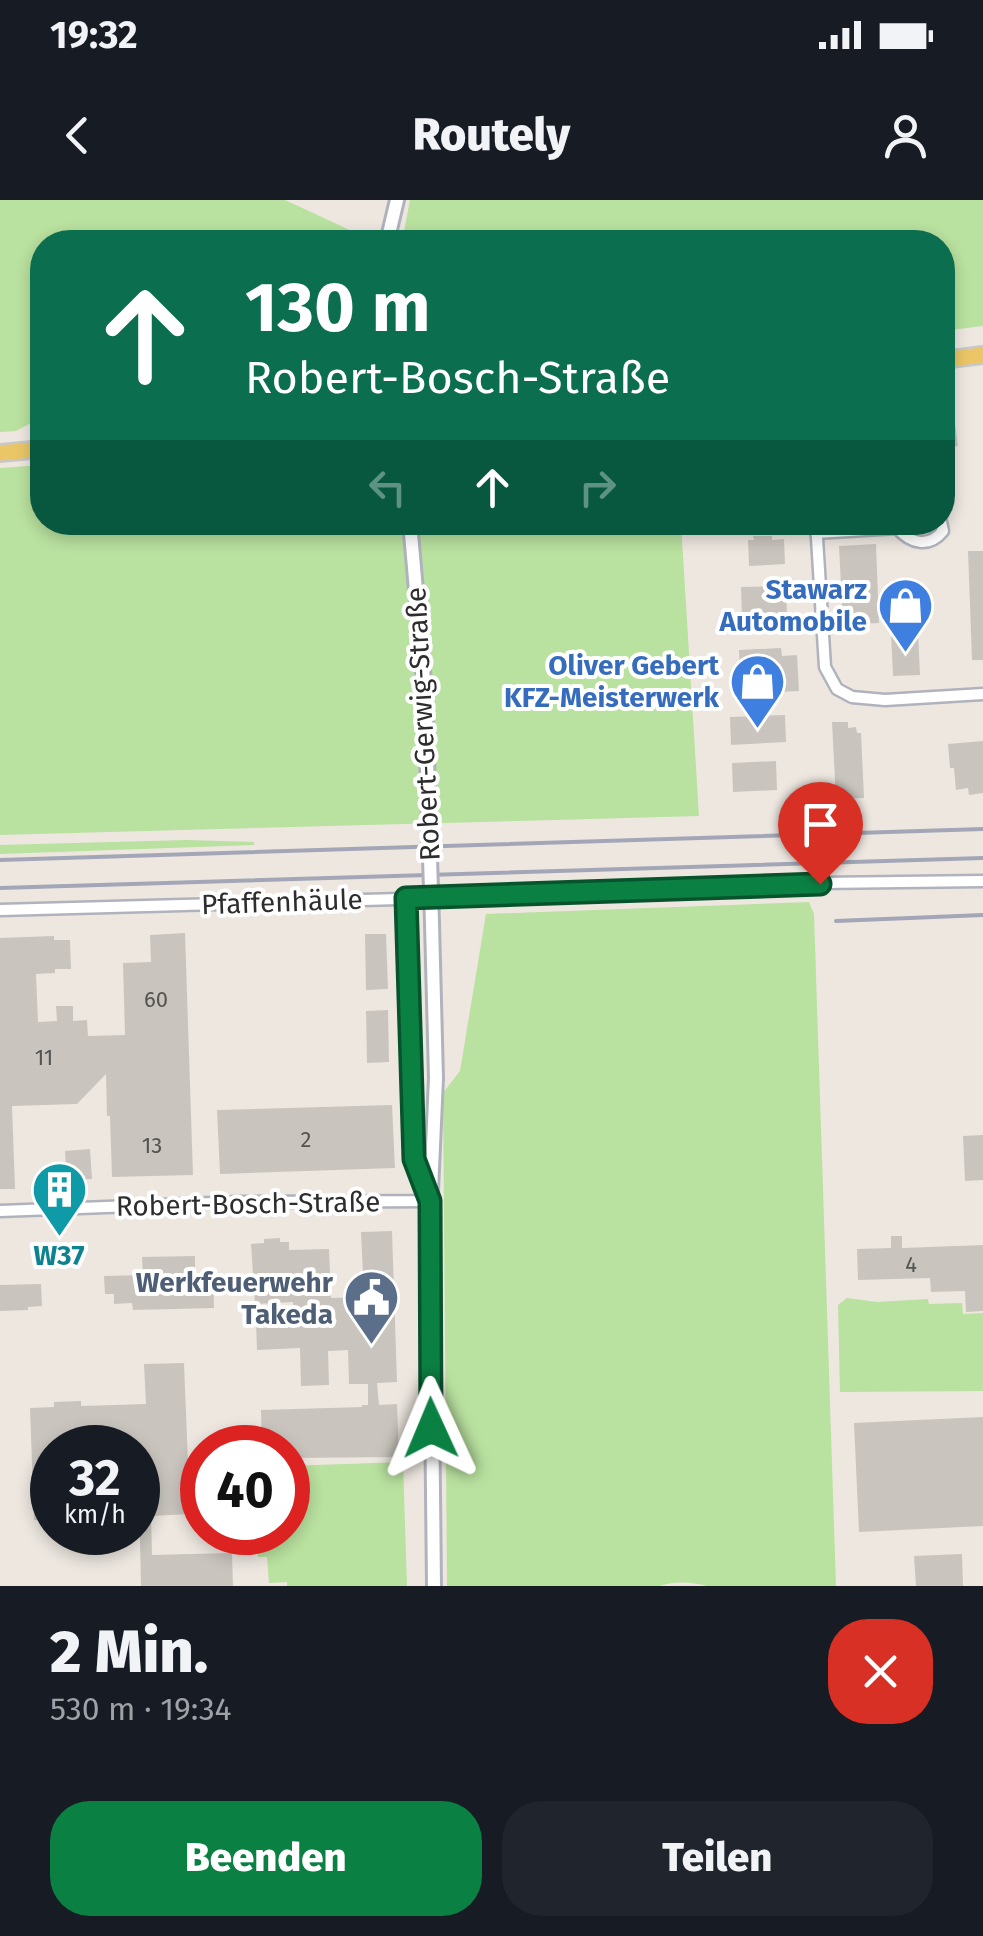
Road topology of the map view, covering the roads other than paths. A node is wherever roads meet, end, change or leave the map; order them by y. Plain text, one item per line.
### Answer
1 (397, 200) edge
2 (391, 230) edge
3 (983, 355) edge
4 (955, 358) edge
5 (30, 450) edge
6 (0, 453) edge
7 (411, 535) edge
8 (816, 535) edge
9 (904, 535) edge
10 (940, 535) edge
11 (983, 694) edge
12 (983, 881) edge
13 (406, 898) junction
14 (0, 910) edge
15 (430, 1201) junction
16 (0, 1211) edge
17 (434, 1586) edge

1 - 2 street
3 - 4 main road
5 - 6 main road
7 - 15 street, Robert-Gerwig-Straße, bridge
8 - 11 street
9 - 10 street
12 - 13 street, Pfaffenhäule
13 - 14 street, Pfaffenhäule
13 - 15 street
15 - 16 street, Robert-Bosch-Straße
15 - 17 street, Robert-Gerwig-Straße

